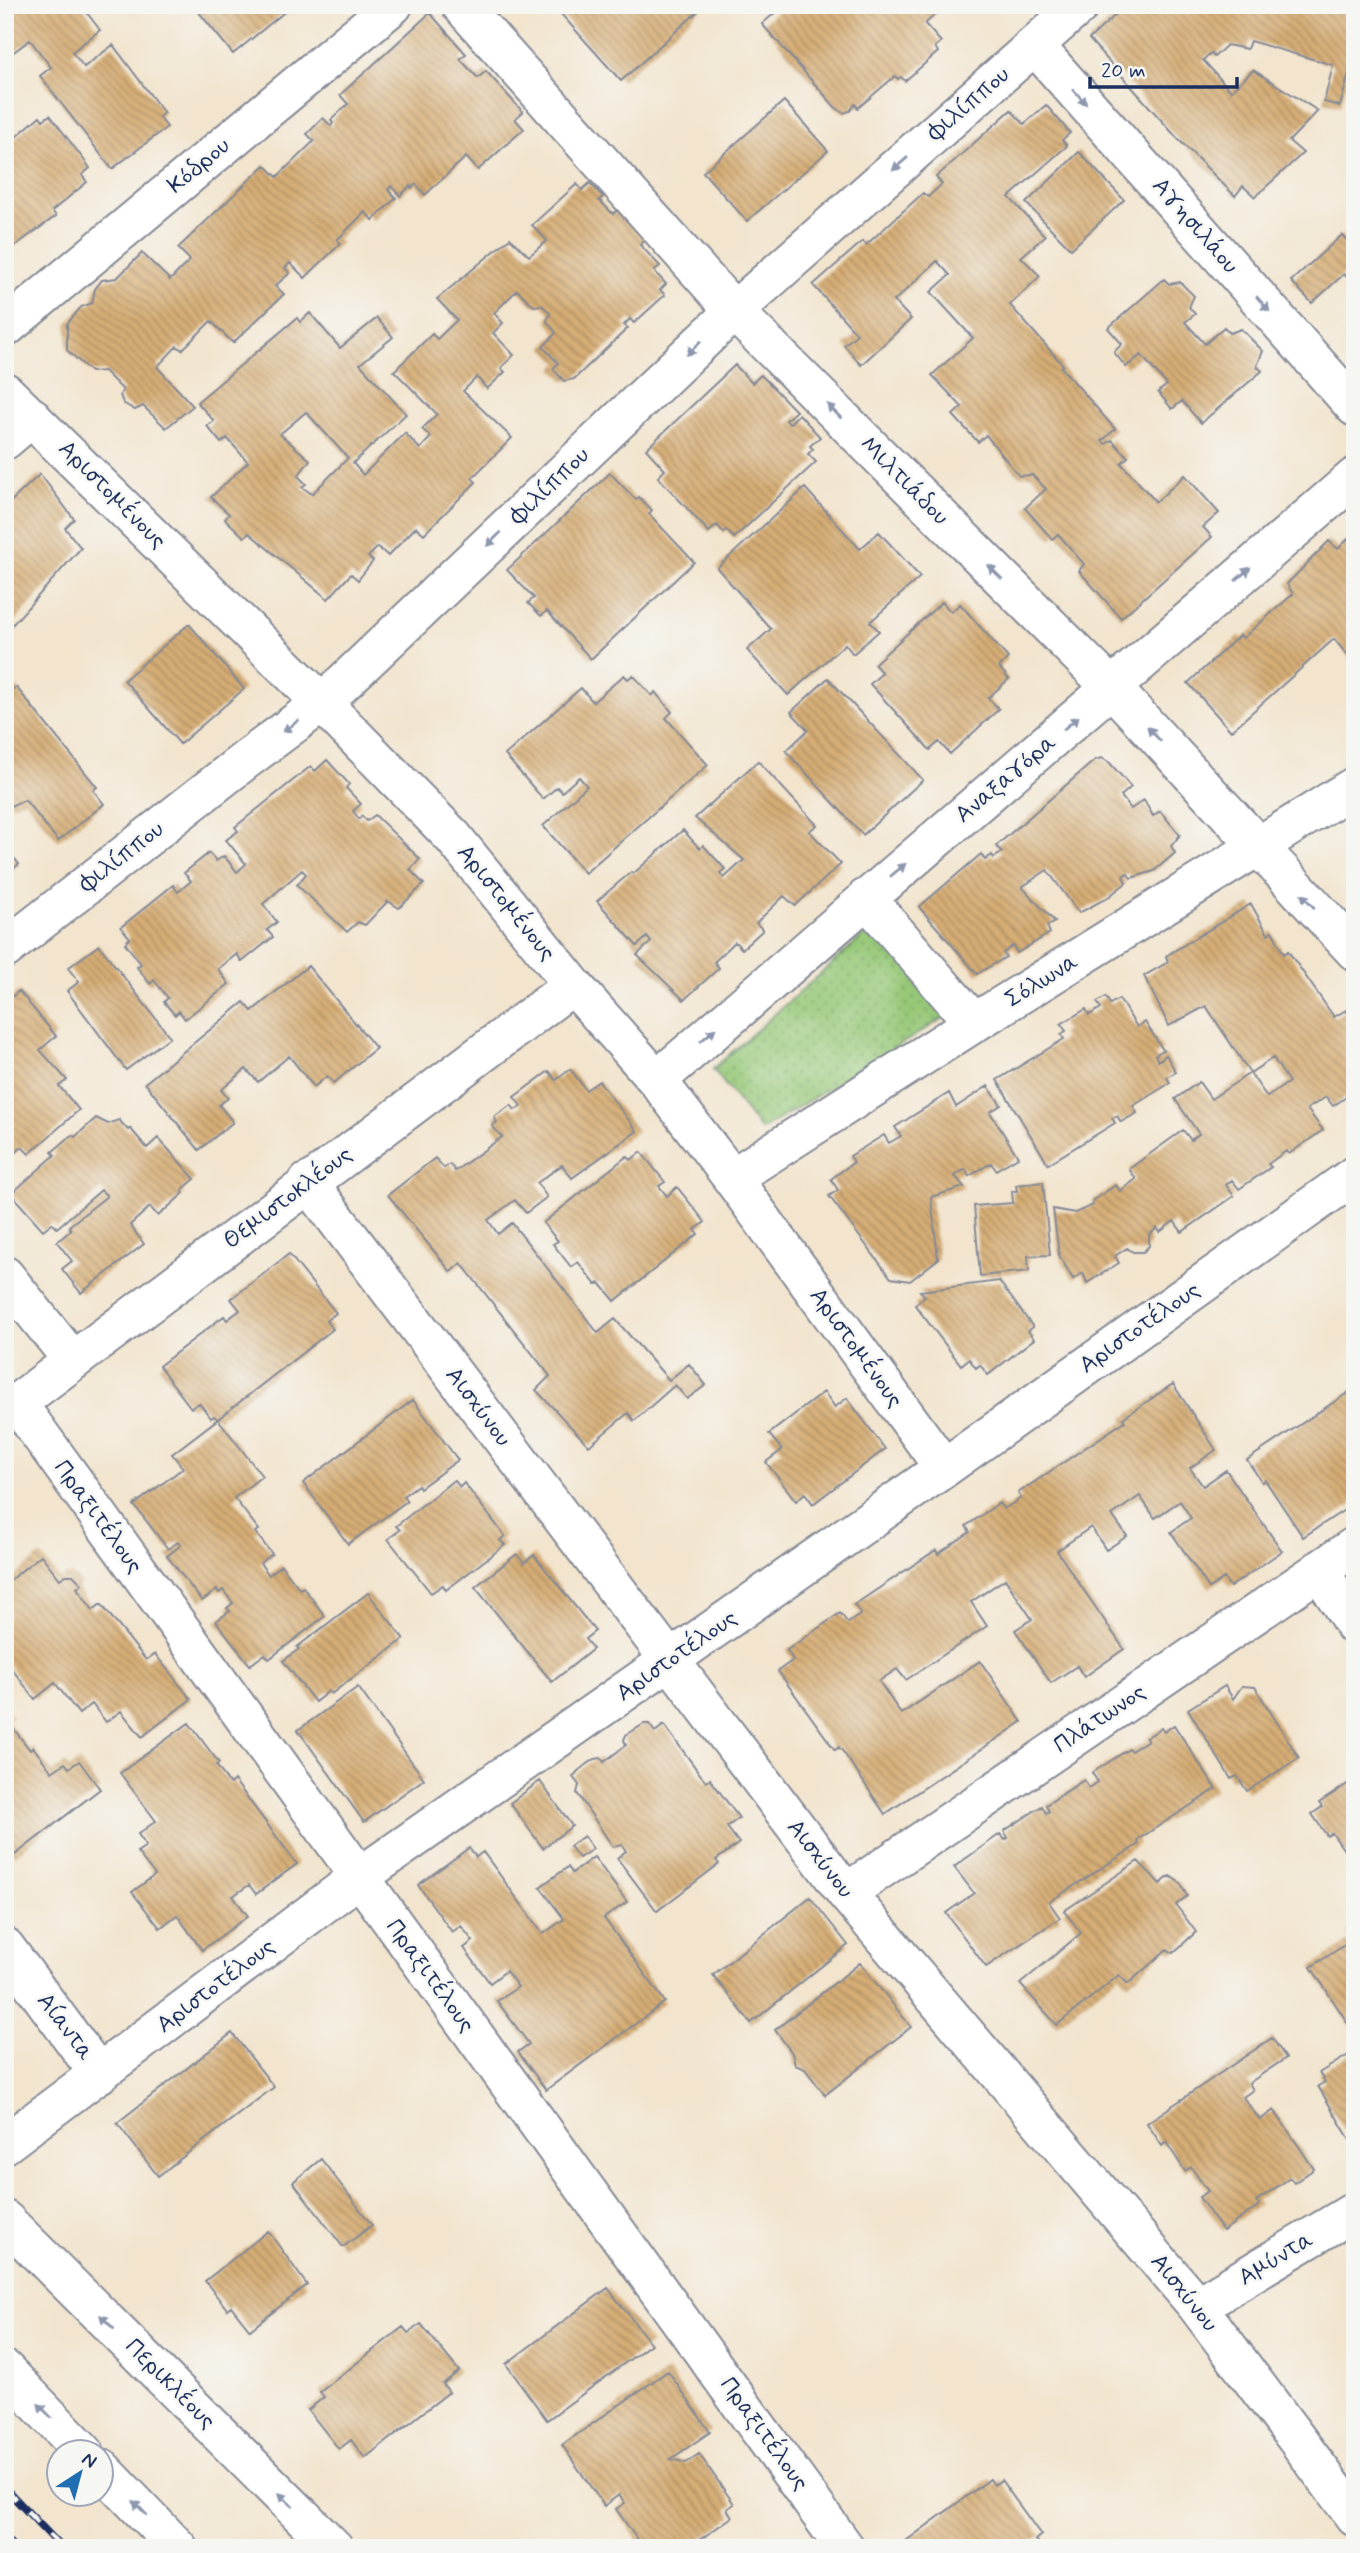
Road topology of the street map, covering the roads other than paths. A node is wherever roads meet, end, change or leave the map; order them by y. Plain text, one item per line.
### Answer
1 (393, 5) edge
2 (461, 5) edge
3 (1080, 5) edge
4 (1035, 46) junction
5 (734, 311) junction
6 (5, 328) edge
7 (1355, 407) edge
8 (14, 416) edge
9 (1355, 477) edge
10 (1112, 688) junction
11 (322, 703) junction
12 (1355, 786) edge
13 (1258, 847) junction
14 (866, 898) junction
15 (5, 949) edge
16 (1355, 951) edge
17 (573, 985) junction
18 (974, 1023) junction
19 (657, 1080) junction
20 (1355, 1175) edge
21 (732, 1178) junction
22 (309, 1182) junction
23 (5, 1276) edge
24 (73, 1361) junction
25 (11, 1408) edge
26 (944, 1468) junction
27 (1355, 1546) edge
28 (1319, 1570) junction
29 (1355, 1626) edge
30 (670, 1661) junction
31 (358, 1878) junction
32 (846, 1893) junction
33 (5, 1947) edge
34 (99, 2074) junction
35 (5, 2144) edge
36 (1355, 2211) edge
37 (5, 2220) edge
38 (1197, 2306) junction
39 (5, 2370) edge
40 (71, 2438) edge
41 (116, 2484) edge
42 (1355, 2517) edge
43 (178, 2548) edge
44 (334, 2548) edge
45 (845, 2548) edge

1 - 6 main road, Κόδρου
2 - 5 main road, Μιλτιάδου
3 - 4 main road, Φιλίππου
4 -> 5 main road, Φιλίππου
4 -> 7 main road, Αγησιλάου
10 -> 5 main road, Μιλτιάδου
5 -> 11 main road, Φιλίππου
8 - 11 main road, Αριστομένους
10 -> 9 main road, Αναξαγόρα
13 -> 10 main road, Μιλτιάδου
14 -> 10 main road, Αναξαγόρα
11 -> 15 main road, Φιλίππου
11 - 17 main road, Αριστομένους
12 - 13 main road, Σόλωνα
16 -> 13 main road, Μιλτιάδου
13 - 18 main road, Σόλωνα
14 - 18 main road
19 -> 14 main road, Αναξαγόρα
17 - 19 main road, Αριστομένους
17 - 22 main road, Θεμιστοκλέους
18 - 21 main road, Σόλωνα
19 - 21 main road, Αριστομένους
20 - 26 main road, Αριστοτέλους
21 - 26 main road, Αριστομένους
22 - 24 main road, Θεμιστοκλέους
22 - 30 main road, Αισχύνου
23 - 24 main road
24 - 25 main road, Θεμιστοκλέους
25 - 31 main road, Πραξιτέλους
26 - 30 main road, Αριστοτέλους
27 - 28 main road, Πλάτωνος
28 - 29 main road
28 - 32 main road, Πλάτωνος
30 - 31 main road, Αριστοτέλους
30 - 32 main road, Αισχύνου
31 - 34 main road, Αριστοτέλους
31 - 45 main road, Πραξιτέλους
32 - 38 main road, Αισχύνου
33 - 34 main road, Αίαντα
34 - 35 main road, Αριστοτέλους
36 - 38 main road, Αμύντα
44 -> 37 main road, Περικλέους
38 - 42 main road, Αισχύνου
40 -> 39 main road
43 -> 41 main road

